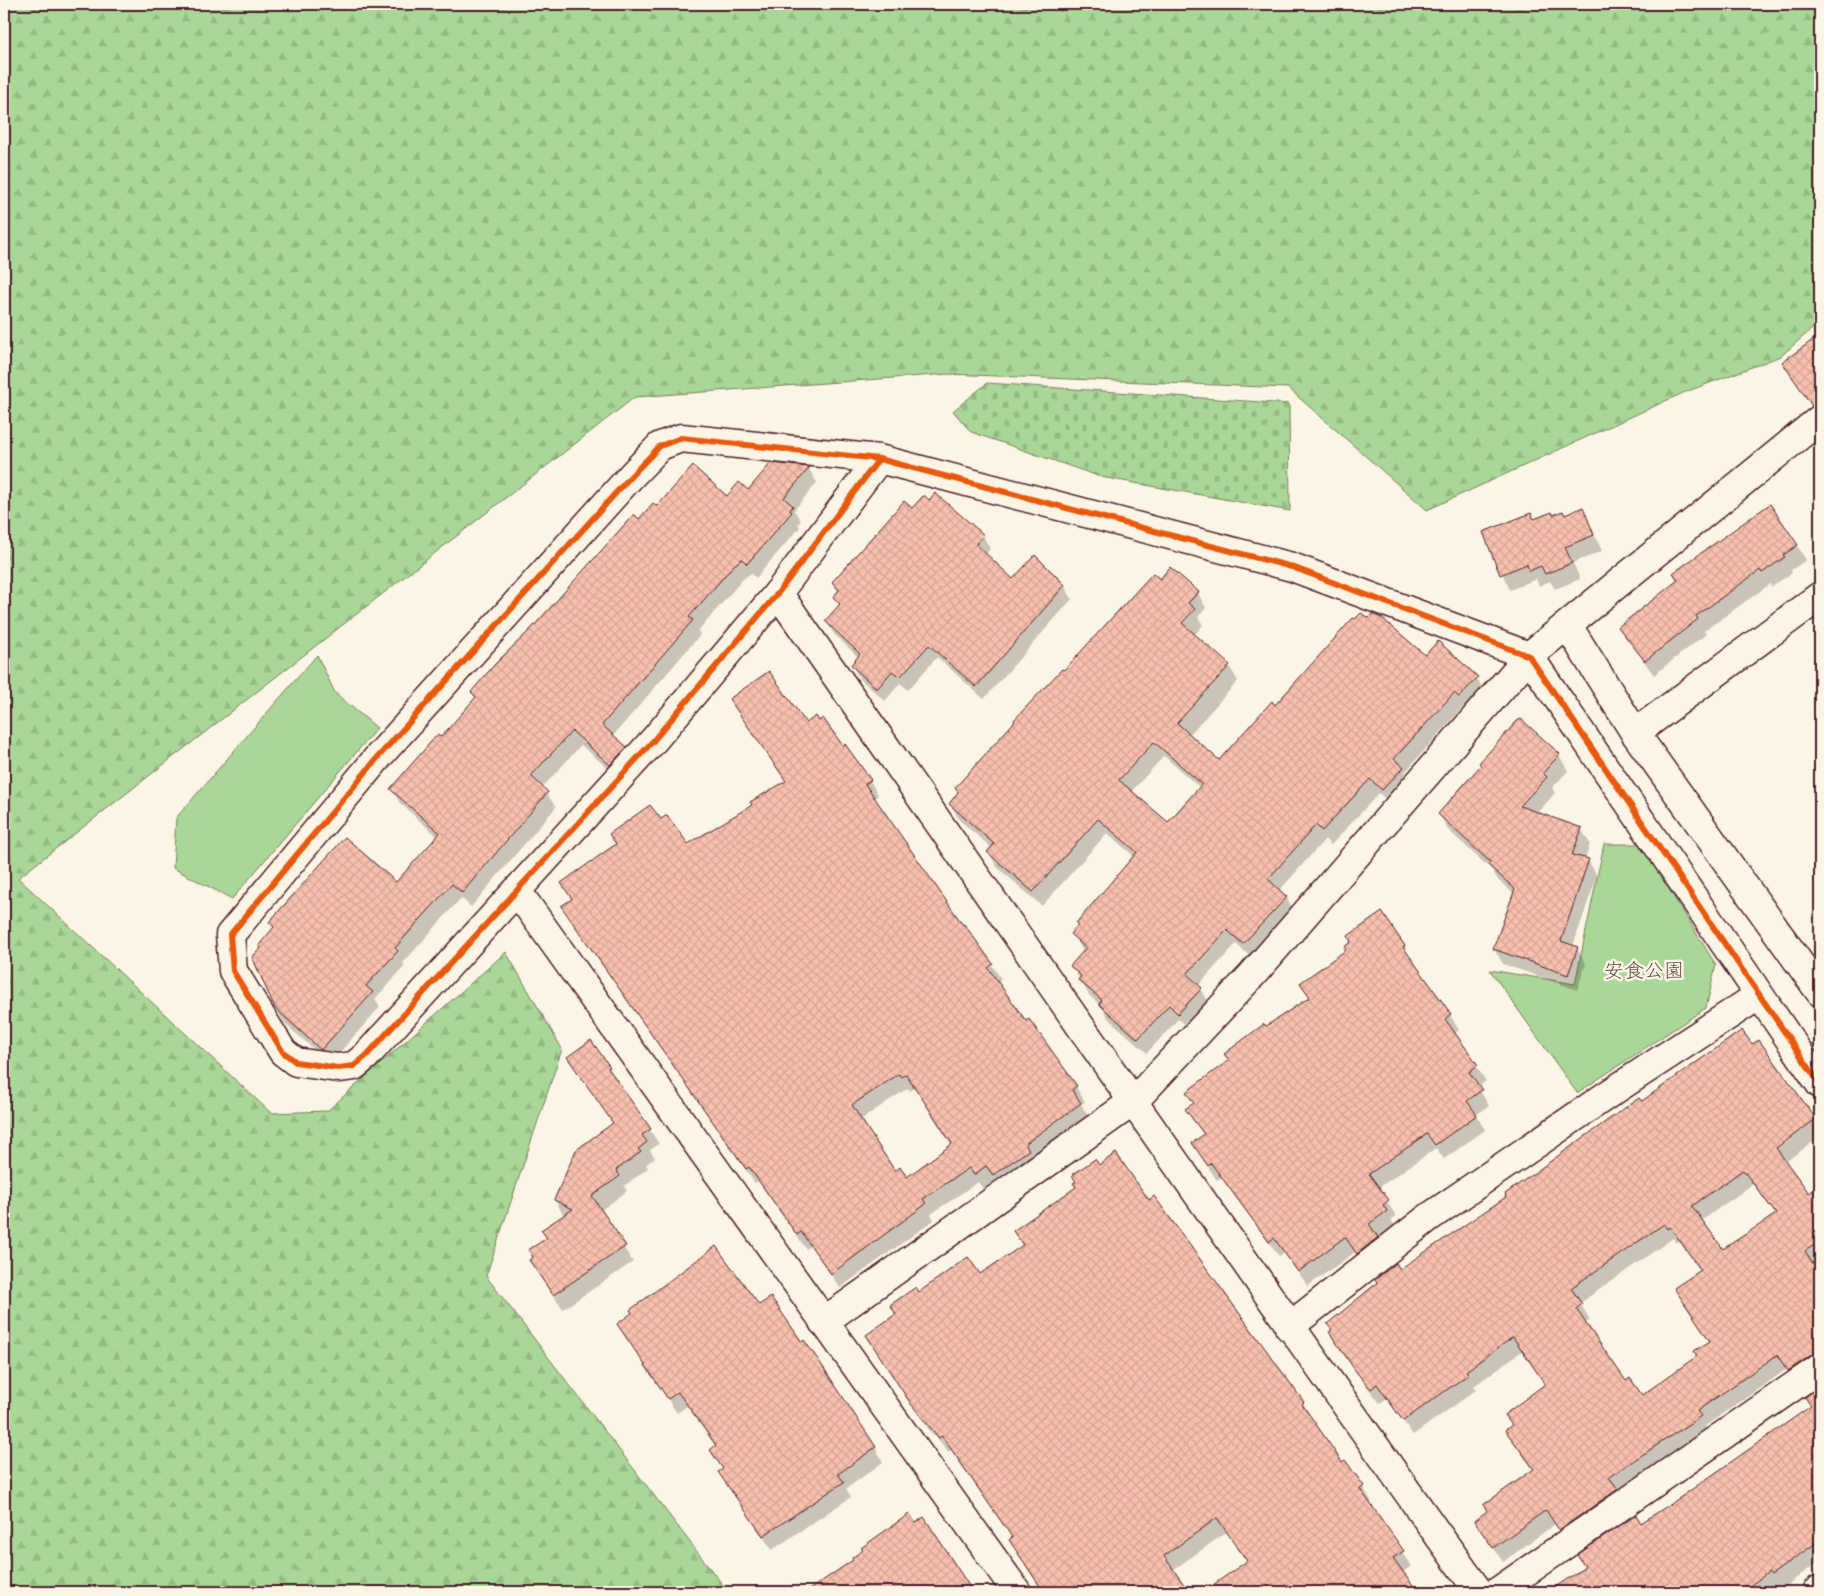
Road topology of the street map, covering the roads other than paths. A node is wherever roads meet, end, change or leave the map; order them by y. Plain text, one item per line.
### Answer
1 (1820, 419) edge
2 (879, 459) junction
3 (778, 593) junction
4 (1820, 596) edge
5 (1568, 626) junction
6 (1528, 656) junction
7 (1635, 733) junction
8 (517, 891) junction
9 (1820, 992) edge
10 (1758, 996) junction
11 (1820, 1084) edge
12 (1134, 1101) junction
13 (824, 1322) junction
14 (1289, 1327) junction
15 (1820, 1368) edge
16 (1820, 1589) edge
17 (1017, 1592) edge
18 (1479, 1592) edge
19 (1497, 1592) edge
20 (1816, 1592) edge

1 - 5 street
2 - 3 street
2 - 6 street
2 - 8 street
3 - 8 street
3 - 12 street
4 - 7 street
5 - 6 street
5 - 7 street
6 - 10 street
6 - 12 street
7 - 9 street
8 - 13 street
10 - 11 street
10 - 14 street
12 - 13 street
12 - 14 street
13 - 17 street
14 - 18 street
15 - 19 street
16 - 20 street

